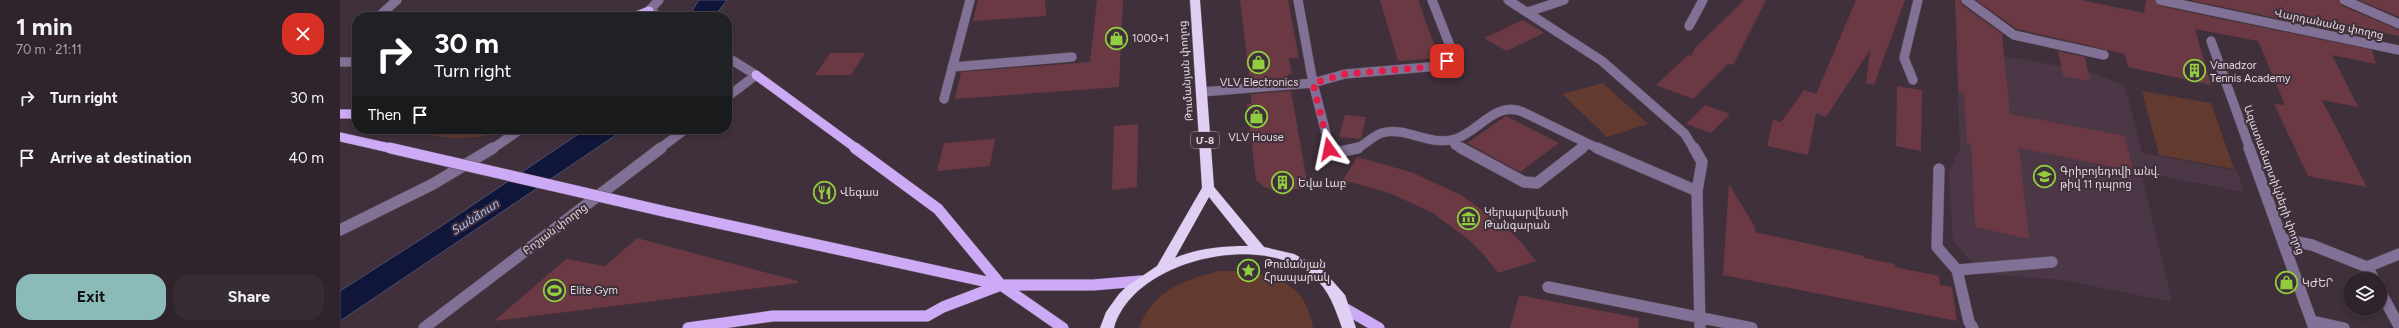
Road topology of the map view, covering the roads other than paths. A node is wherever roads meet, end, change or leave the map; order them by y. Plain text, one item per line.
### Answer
1 (397, 0) edge
2 (659, 0) edge
3 (970, 0) edge
4 (1195, 0) edge
5 (1298, 0) edge
6 (1432, 0) edge
7 (1508, 0) edge
8 (1564, 0) edge
9 (1703, 0) edge
10 (1918, 0) edge
11 (1966, 0) edge
12 (2160, 0) edge
13 (2344, 0) edge
14 (384, 12) edge
15 (648, 12) edge
16 (1528, 12) junction
17 (2399, 24) edge
18 (1689, 26) dead end
19 (2211, 41) dead end
20 (2399, 50) edge
21 (2104, 55) dead end
22 (1072, 57) dead end
23 (732, 60) edge
24 (340, 62) edge
25 (352, 62) edge
26 (952, 67) junction
27 (756, 75) junction
28 (1913, 80) dead end
29 (1313, 83) junction
30 (1202, 92) junction
31 (732, 93) edge
32 (944, 99) dead end
33 (340, 114) edge
34 (352, 114) edge
35 (514, 134) edge
36 (679, 134) edge
37 (340, 137) edge
38 (1455, 140) junction
39 (1586, 145) junction
40 (1939, 169) dead end
41 (1208, 188) junction
42 (1697, 191) junction
43 (340, 230) edge
44 (2283, 239) junction
45 (1259, 250) junction
46 (2399, 254) edge
47 (2052, 262) dead end
48 (1163, 267) junction
49 (2367, 267) junction
50 (1956, 270) junction
51 (2370, 272) edge
52 (1141, 281) junction
53 (1001, 285) junction
54 (1548, 287) dead end
55 (2387, 304) edge
56 (1346, 309) junction
57 (1700, 323) edge
58 (2313, 325) edge
59 (2399, 326) edge
60 (424, 328) edge
61 (688, 328) edge
62 (1063, 328) edge
63 (1107, 328) edge
64 (1349, 328) edge
65 (1380, 328) edge
66 (1752, 328) edge
67 (1973, 328) edge
68 (2344, 328) edge

1 - 14 street
2 - 15 street
3 - 26 street
4 - 30 highway, Թումանյան փողոց / Մ-8
5 - 29 street
6 - 29 street
7 - 16 street
8 - 16 street
9 - 18 street
10 - 28 street
11 - 21 street
12 - 20 street, Վարդանանց փողոց
13 - 17 street
16 - 42 street
19 - 44 street, Ազատամարտիկների փողոց
22 - 26 street
23 - 27 street
24 - 25 street
26 - 32 street
27 - 31 street
27 - 53 main road
29 - 30 street
29 - 38 street
30 - 41 highway, Թումանյան փողոց / Մ-8
33 - 34 main road
35 - 43 street
36 - 60 street, Բոշյան փողոց
37 - 53 main road, bridge
38 - 39 street
38 - 39 street
39 - 42 street
40 - 50 street
41 - 45 highway
41 - 48 highway
42 - 57 street
44 - 49 street
44 - 58 street, Ազատամարտիկների փողոց
45 - 48 highway
45 - 56 highway
46 - 49 street
47 - 50 street
48 - 52 highway
49 - 51 street
50 - 67 street
52 - 53 main road
52 - 63 highway
53 - 61 main road
53 - 62 main road
54 - 57 street
55 - 59 street
56 - 64 highway
56 - 65 main road
57 - 66 street
58 - 68 street

